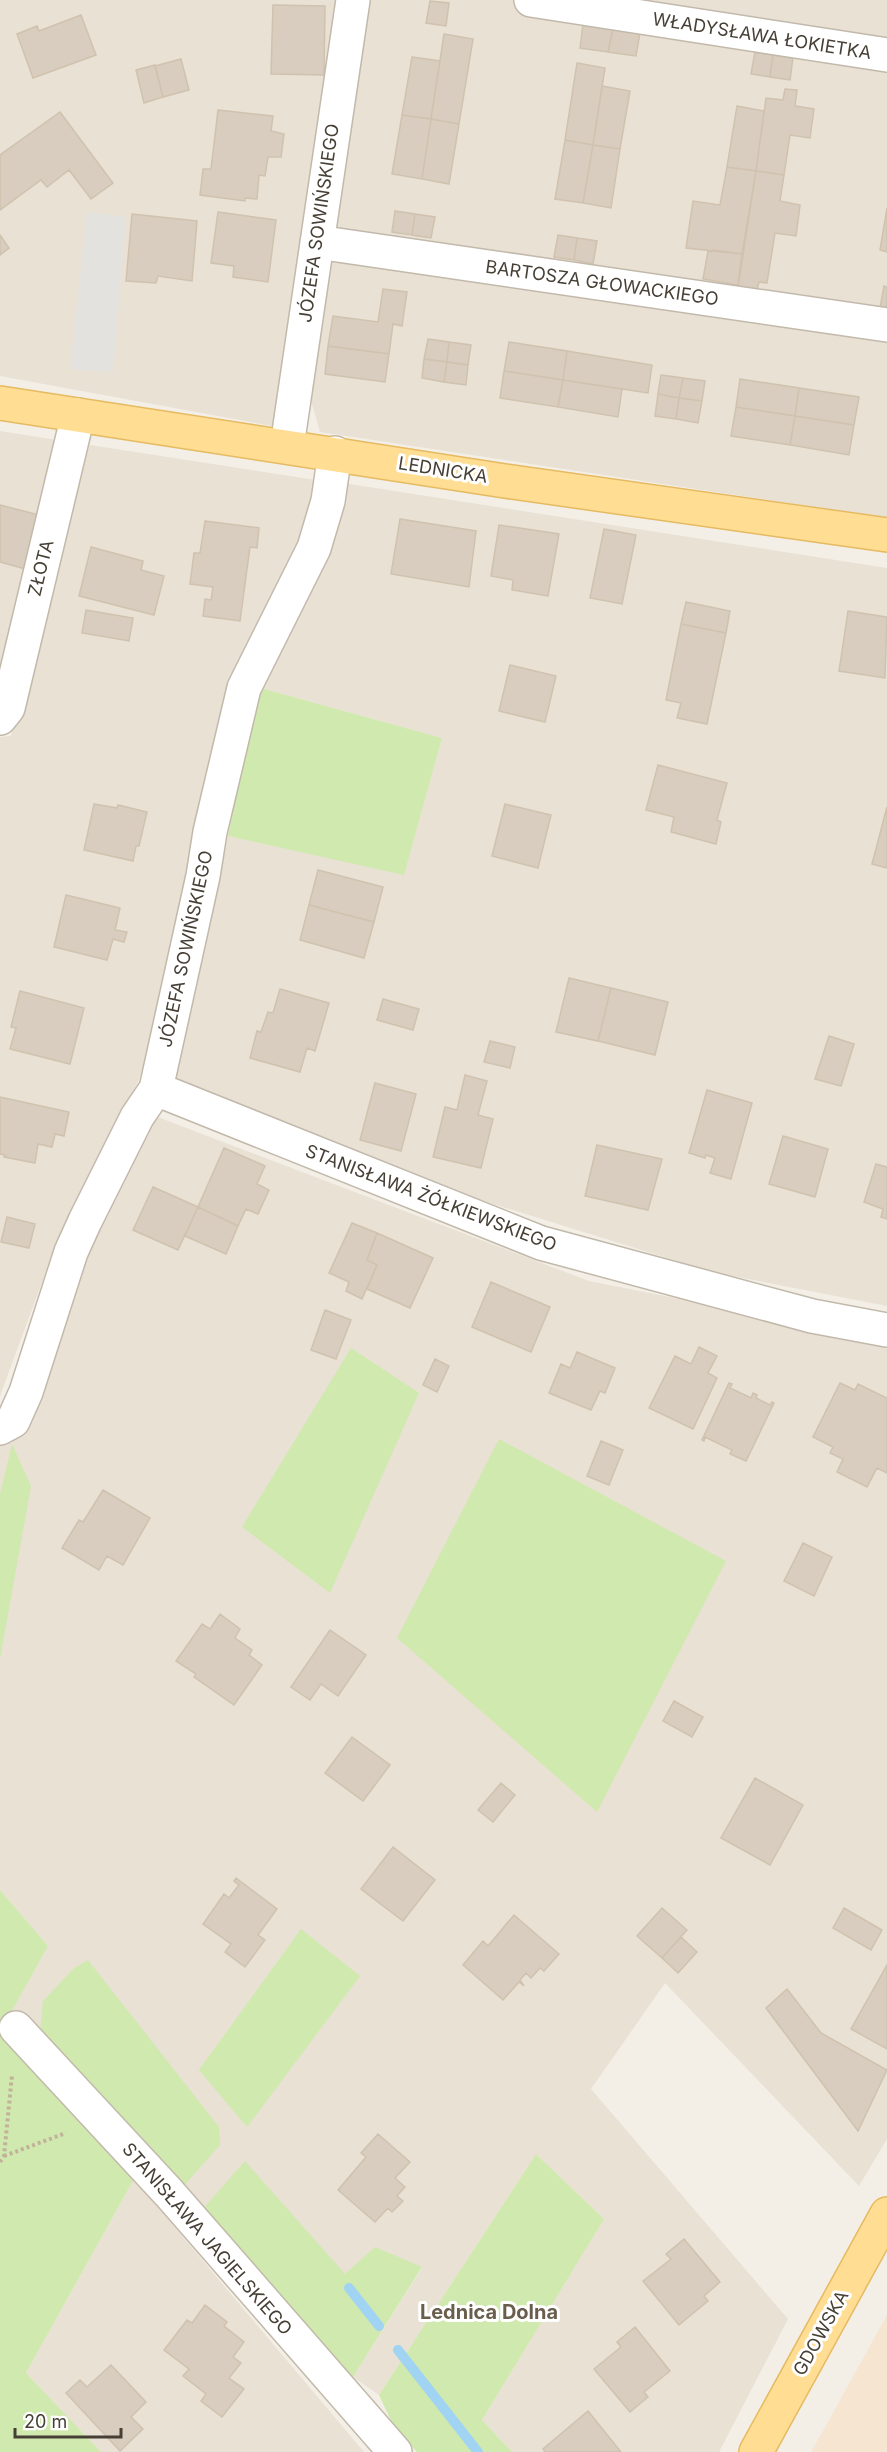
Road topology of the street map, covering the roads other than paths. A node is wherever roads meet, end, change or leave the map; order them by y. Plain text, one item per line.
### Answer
1 (353, 0) edge
2 (531, 0) edge
3 (887, 55) edge
4 (317, 242) junction
5 (887, 325) edge
6 (0, 403) edge
7 (78, 415) junction
8 (287, 446) junction
9 (335, 453) junction
10 (887, 536) edge
11 (0, 718) edge
12 (156, 1089) junction
13 (887, 1330) edge
14 (0, 1428) edge
15 (16, 2028) road end
16 (882, 2234) edge
17 (395, 2452) edge
18 (756, 2452) edge

1 - 4 street, JÓZEFA SOWIŃSKIEGO
2 - 3 street, WŁADYSŁAWA ŁOKIETKA
4 - 5 street, BARTOSZA GŁOWACKIEGO
4 - 8 street, JÓZEFA SOWIŃSKIEGO
6 - 7 main road, LEDNICKA
7 - 8 main road, LEDNICKA
7 - 11 street, ZŁOTA
8 - 9 main road, LEDNICKA
9 - 10 main road, LEDNICKA
9 - 12 street, JÓZEFA SOWIŃSKIEGO
12 - 13 street, STANISŁAWA ŻÓŁKIEWSKIEGO
12 - 14 street, JÓZEFA SOWIŃSKIEGO
15 - 17 street, STANISŁAWA JAGIELSKIEGO
16 - 18 main road, GDOWSKA

